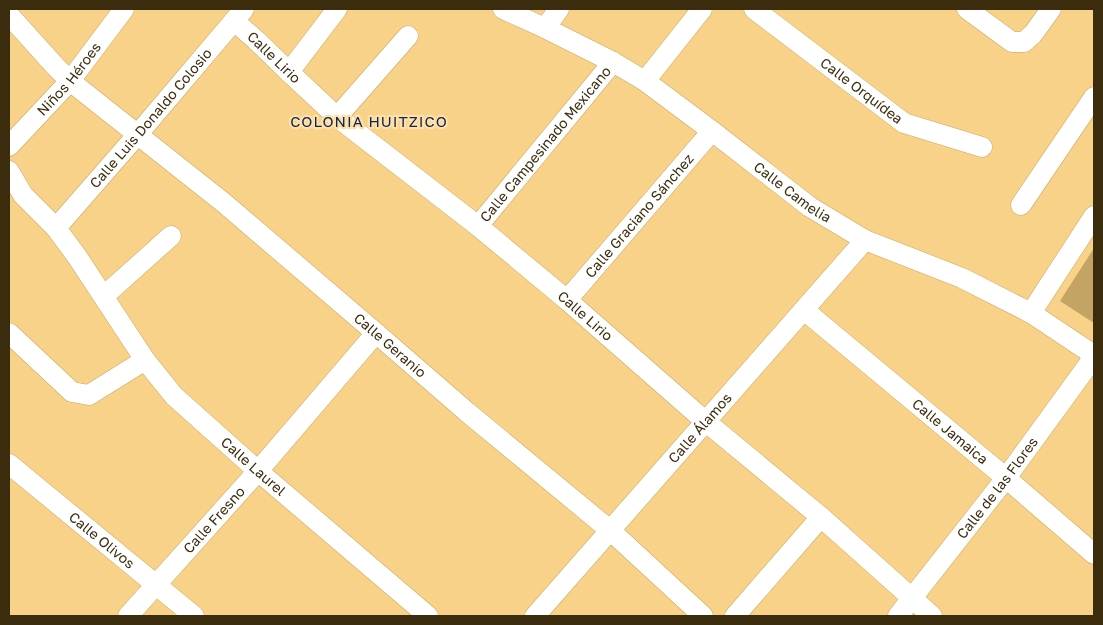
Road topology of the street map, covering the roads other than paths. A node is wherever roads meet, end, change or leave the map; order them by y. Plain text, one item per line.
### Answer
1 (337, 9) edge
2 (503, 9) edge
3 (558, 9) edge
4 (702, 9) edge
5 (754, 9) edge
6 (967, 9) edge
7 (1051, 9) edge
8 (122, 10) edge
9 (9, 15) edge
10 (239, 15) edge
11 (545, 28) junction
12 (408, 36) dead end
13 (613, 62) junction
14 (289, 72) junction
15 (70, 81) junction
16 (645, 81) junction
17 (1094, 97) edge
18 (337, 117) junction
19 (712, 131) junction
20 (138, 134) junction
21 (9, 146) edge
22 (982, 147) dead end
23 (9, 171) edge
24 (1021, 205) dead end
25 (1094, 216) edge
26 (478, 226) junction
27 (56, 228) junction
28 (170, 236) dead end
29 (865, 240) junction
30 (104, 296) junction
31 (567, 300) junction
32 (804, 310) junction
33 (1031, 313) junction
34 (9, 333) edge
35 (376, 333) junction
36 (1094, 356) edge
37 (145, 360) junction
38 (705, 422) junction
39 (9, 464) edge
40 (258, 471) junction
41 (1006, 478) junction
42 (821, 517) junction
43 (611, 531) junction
44 (1094, 554) edge
45 (157, 584) junction
46 (913, 599) junction
47 (128, 616) edge
48 (194, 616) edge
49 (428, 616) edge
50 (535, 616) edge
51 (703, 616) edge
52 (735, 616) edge
53 (898, 616) edge
54 (932, 616) edge

1 - 14 street
2 - 11 street, Calle Camelia
3 - 11 street
4 - 16 street
5 - 22 street, Calle Orquídea
6 - 7 street
8 - 15 street, Niños Héroes
9 - 15 street, Calle Geranio
10 - 14 street, Calle Lirio
10 - 20 street, Calle Luis Donaldo Colosio
11 - 13 street, Calle Camelia
12 - 18 street
13 - 16 street, Calle Camelia
13 - 26 street, Calle Campesinado Mexicano
14 - 18 street, Calle Lirio
15 - 20 street, Calle Geranio
15 - 21 street, Niños Héroes
16 - 19 street, Calle Camelia
17 - 24 street
18 - 26 street, Calle Lirio
19 - 29 street, Calle Camelia
19 - 31 street, Calle Graciano Sánchez
20 - 27 street, Calle Luis Donaldo Colosio
20 - 35 street, Calle Geranio
23 - 27 street, Calle Laurel
25 - 33 street
26 - 31 street, Calle Lirio
27 - 30 street, Calle Laurel
28 - 30 street
29 - 32 street, Calle Álamos
29 - 33 street, Calle Camelia
30 - 37 street, Calle Laurel
31 - 38 street, Calle Lirio
32 - 38 street, Calle Álamos
32 - 41 street, Calle Jamaica
33 - 36 street, Calle Camelia
34 - 37 street
35 - 40 street, Calle Fresno
35 - 43 street, Calle Geranio
36 - 41 street, Calle de las Flores
37 - 40 street, Calle Laurel
38 - 42 street, Calle Lirio
38 - 43 street, Calle Álamos
39 - 45 street, Calle Olivos
40 - 45 street, Calle Fresno
40 - 49 street, Calle Laurel
41 - 44 street, Calle Jamaica
41 - 46 street, Calle de las Flores
42 - 46 street, Calle Lirio
42 - 52 street
43 - 50 street, Calle Álamos
43 - 51 street, Calle Geranio
45 - 47 street, Calle Fresno
45 - 48 street, Calle Olivos
46 - 53 street, Calle de las Flores
46 - 54 street, Calle Lirio

